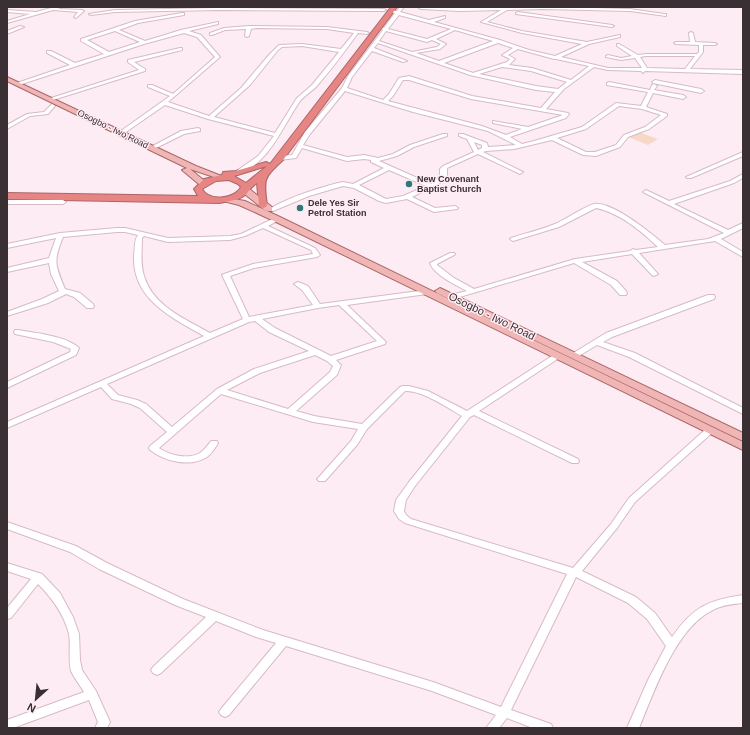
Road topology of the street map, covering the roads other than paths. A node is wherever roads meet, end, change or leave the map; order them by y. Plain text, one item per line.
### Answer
1 (60, 7) edge
2 (402, 7) edge
3 (423, 7) edge
4 (642, 7) edge
5 (241, 8) edge
6 (320, 8) edge
7 (590, 8) edge
8 (630, 8) edge
9 (116, 9) edge
10 (508, 9) edge
11 (51, 10) junction
12 (200, 10) junction
13 (208, 10) junction
14 (390, 10) edge
15 (7, 11) edge
16 (638, 11) junction
17 (39, 14) junction
18 (91, 14) dead end
19 (405, 15) junction
20 (664, 15) dead end
21 (76, 17) dead end
22 (443, 18) dead end
23 (7, 22) edge
24 (580, 22) junction
25 (216, 23) junction
26 (428, 23) junction
27 (491, 25) junction
28 (612, 26) dead end
29 (22, 27) dead end
30 (249, 27) junction
31 (224, 28) junction
32 (114, 29) junction
33 (384, 29) junction
34 (453, 30) junction
35 (183, 31) junction
36 (357, 32) junction
37 (7, 33) edge
38 (367, 33) junction
39 (690, 33) dead end
40 (212, 34) dead end
41 (472, 34) junction
42 (247, 36) dead end
43 (618, 36) dead end
44 (433, 39) junction
45 (498, 41) junction
46 (146, 43) junction
47 (676, 43) dead end
48 (693, 43) junction
49 (580, 44) junction
50 (701, 44) junction
51 (715, 44) dead end
52 (371, 45) junction
53 (619, 45) dead end
54 (136, 46) junction
55 (516, 48) junction
56 (180, 49) dead end
57 (342, 51) junction
58 (49, 52) dead end
59 (412, 52) junction
60 (108, 54) junction
61 (155, 55) junction
62 (699, 55) junction
63 (608, 56) dead end
64 (636, 56) junction
65 (554, 58) junction
66 (405, 61) dead end
67 (438, 63) junction
68 (74, 65) junction
69 (502, 65) junction
70 (593, 66) junction
71 (687, 70) junction
72 (337, 71) junction
73 (643, 71) junction
74 (658, 71) junction
75 (345, 72) junction
76 (742, 72) edge
77 (472, 74) junction
78 (7, 79) edge
79 (743, 79) edge
80 (570, 81) junction
81 (655, 82) junction
82 (17, 84) junction
83 (609, 84) dead end
84 (7, 85) edge
85 (150, 86) dead end
86 (344, 89) junction
87 (559, 91) junction
88 (653, 91) junction
89 (701, 91) dead end
90 (174, 96) junction
91 (683, 97) dead end
92 (322, 100) junction
93 (385, 101) junction
94 (334, 102) junction
95 (51, 103) junction
96 (165, 103) junction
97 (643, 108) junction
98 (543, 109) junction
99 (210, 118) junction
100 (495, 122) dead end
101 (7, 127) edge
102 (530, 129) junction
103 (198, 130) dead end
104 (121, 133) junction
105 (277, 135) junction
106 (445, 135) dead end
107 (461, 135) dead end
108 (507, 136) junction
109 (553, 138) junction
110 (470, 139) junction
111 (517, 145) junction
112 (301, 146) junction
113 (152, 148) junction
114 (485, 149) junction
115 (476, 151) junction
116 (743, 154) edge
117 (364, 157) junction
118 (280, 158) junction
119 (389, 168) junction
120 (520, 172) dead end
121 (207, 174) junction
122 (263, 175) junction
123 (238, 176) junction
124 (743, 176) edge
125 (220, 177) junction
126 (689, 177) dead end
127 (202, 184) junction
128 (353, 186) junction
129 (431, 186) junction
130 (245, 188) junction
131 (7, 192) edge
132 (646, 192) dead end
133 (7, 196) edge
134 (406, 196) junction
135 (213, 199) junction
136 (226, 199) junction
137 (7, 202) edge
138 (63, 202) dead end
139 (670, 202) junction
140 (267, 207) junction
141 (454, 208) dead end
142 (277, 219) junction
143 (743, 225) edge
144 (264, 226) junction
145 (729, 233) junction
146 (143, 234) junction
147 (60, 235) junction
148 (513, 238) dead end
149 (716, 239) junction
150 (9, 244) edge
151 (663, 247) junction
152 (633, 251) junction
153 (452, 254) dead end
154 (743, 255) edge
155 (51, 260) junction
156 (575, 261) junction
157 (7, 270) edge
158 (654, 274) dead end
159 (298, 284) dead end
160 (62, 291) junction
161 (473, 291) junction
162 (427, 292) junction
163 (623, 293) dead end
164 (453, 297) junction
165 (711, 297) dead end
166 (342, 304) junction
167 (90, 306) dead end
168 (318, 306) junction
169 (7, 314) edge
170 (257, 319) junction
171 (247, 320) junction
172 (18, 332) dead end
173 (210, 336) junction
174 (596, 342) junction
175 (314, 352) junction
176 (558, 356) junction
177 (574, 356) junction
178 (330, 359) junction
179 (102, 384) junction
180 (7, 385) edge
181 (220, 391) junction
182 (291, 411) junction
183 (743, 411) edge
184 (470, 413) junction
185 (9, 422) edge
186 (364, 427) junction
187 (710, 430) junction
188 (172, 432) junction
189 (743, 437) edge
190 (214, 443) dead end
191 (743, 446) edge
192 (575, 461) dead end
193 (322, 479) dead end
194 (7, 525) edge
195 (7, 567) edge
196 (574, 572) junction
197 (38, 577) junction
198 (743, 598) edge
199 (7, 614) edge
200 (214, 616) junction
201 (284, 641) junction
202 (672, 644) junction
203 (157, 670) dead end
204 (92, 694) junction
205 (225, 712) dead end
206 (504, 712) junction
207 (7, 725) edge
208 (101, 728) edge
209 (492, 728) edge
210 (547, 728) edge
211 (633, 728) edge

1 - 11 street
2 - 14 street
3 - 10 street
3 - 19 street
4 - 16 street
5 - 6 street
5 - 13 street
6 - 14 street
7 - 8 street
7 - 10 street
7 - 24 street
8 - 16 street
9 - 12 street
9 - 18 street
10 - 24 street
10 - 27 street
11 - 17 street
11 - 21 street
12 - 13 street
12 - 32 street
13 - 25 street
14 - 19 street
14 - 33 street
14 - 38 highway
14 - 52 highway
15 - 17 street
16 - 20 street
17 - 23 street
19 - 26 street
22 - 26 street
24 - 28 street
25 - 31 street
25 - 35 street
26 - 34 street
27 - 41 street
27 - 49 street
29 - 37 street
30 - 31 street
30 - 36 street
30 - 42 street
31 - 40 street
32 - 46 street
32 - 60 street
33 - 44 street
33 - 52 street
34 - 41 street
34 - 44 street
35 - 46 street
35 - 90 street
36 - 38 street
36 - 57 street
38 - 72 highway
39 - 48 street
41 - 45 street
43 - 49 street
44 - 59 street
45 - 55 street
45 - 67 street
46 - 54 street
47 - 48 street
48 - 50 street
49 - 65 street
50 - 51 street
50 - 62 street
52 - 59 street
52 - 66 street
52 - 75 highway
52 - 86 street
53 - 64 street
54 - 60 street
54 - 61 street
55 - 65 street
55 - 69 street
56 - 61 street
57 - 99 street
57 - 105 street
58 - 68 street
59 - 67 street
60 - 68 street
61 - 95 street
62 - 64 street
62 - 71 street
63 - 64 street
64 - 73 street
65 - 70 street
67 - 77 street
68 - 82 street
69 - 77 street
69 - 80 street
70 - 73 street
70 - 80 street
71 - 74 street
71 - 76 street
72 - 75 highway
72 - 123 highway
73 - 74 street
74 - 81 street
75 - 92 highway
76 - 79 street
77 - 87 street
78 - 82 main road, Osogbo - Iwo Road
80 - 87 street
81 - 88 street
81 - 89 street
82 - 95 main road, Osogbo - Iwo Road
83 - 88 street
84 - 95 main road, Osogbo - Iwo Road
85 - 90 street
86 - 93 street
86 - 94 street
87 - 98 street
88 - 91 street
88 - 97 street
90 - 96 street
92 - 94 street
92 - 118 highway
93 - 98 street
93 - 108 street
94 - 112 street
95 - 101 street
95 - 104 main road, Osogbo - Iwo Road
95 - 127 main road, Osogbo - Iwo Road
96 - 99 street
96 - 104 street
97 - 109 street
97 - 109 street
98 - 102 street
99 - 105 street
100 - 102 street
102 - 108 street
103 - 113 street
104 - 113 main road, Osogbo - Iwo Road
105 - 123 street
106 - 117 street
107 - 110 street
108 - 111 street
109 - 111 street
110 - 114 street
110 - 115 street
111 - 114 street
112 - 117 street
112 - 118 street
113 - 121 main road, Osogbo - Iwo Road
114 - 115 street
115 - 120 street
115 - 129 street
116 - 126 street
117 - 119 street
118 - 122 highway
119 - 128 street
119 - 129 street
121 - 123 highway
121 - 125 main road, Osogbo - Iwo Road
122 - 130 highway
122 - 140 highway
123 - 125 highway
123 - 130 highway
124 - 139 street
125 - 127 highway
127 - 131 highway
127 - 135 highway
128 - 134 street
128 - 140 street
129 - 134 street
130 - 136 highway
130 - 140 main road, Osogbo - Iwo Road
132 - 139 street
133 - 135 highway
134 - 141 street
135 - 136 highway
136 - 142 main road, Osogbo - Iwo Road
137 - 138 street
139 - 145 street
140 - 164 main road, Osogbo - Iwo Road
142 - 144 street
142 - 162 main road, Osogbo - Iwo Road
143 - 145 street
144 - 146 street
144 - 171 street
145 - 149 street
146 - 147 street
146 - 173 street
147 - 150 street
147 - 155 street
148 - 151 street
149 - 151 street
149 - 154 street
151 - 152 street
152 - 156 street
152 - 158 street
153 - 161 street
155 - 157 street
155 - 160 street
156 - 161 street
156 - 163 street
159 - 168 street
160 - 167 street
160 - 169 street
161 - 164 street
162 - 166 street
162 - 176 main road, Osogbo - Iwo Road
164 - 177 main road, Osogbo - Iwo Road
165 - 174 street
166 - 168 street
166 - 178 street
168 - 170 street
170 - 171 street
170 - 175 street
171 - 173 street
172 - 180 street
173 - 179 street
174 - 177 street
174 - 183 street
175 - 178 street
175 - 181 street
176 - 184 street
176 - 187 main road, Osogbo - Iwo Road
177 - 189 main road, Osogbo - Iwo Road
178 - 182 street
179 - 185 street
179 - 188 street
181 - 182 street
181 - 188 street
182 - 186 street
184 - 186 street
184 - 192 street
184 - 196 street
186 - 193 street
187 - 191 main road, Osogbo - Iwo Road
187 - 196 street
188 - 190 street
194 - 200 street
195 - 197 street
196 - 202 street
196 - 206 street
197 - 199 street
197 - 204 street
198 - 202 street
200 - 201 street
200 - 203 street
201 - 205 street
201 - 206 street
202 - 211 street
204 - 207 street
204 - 208 street
206 - 209 street
206 - 210 street

